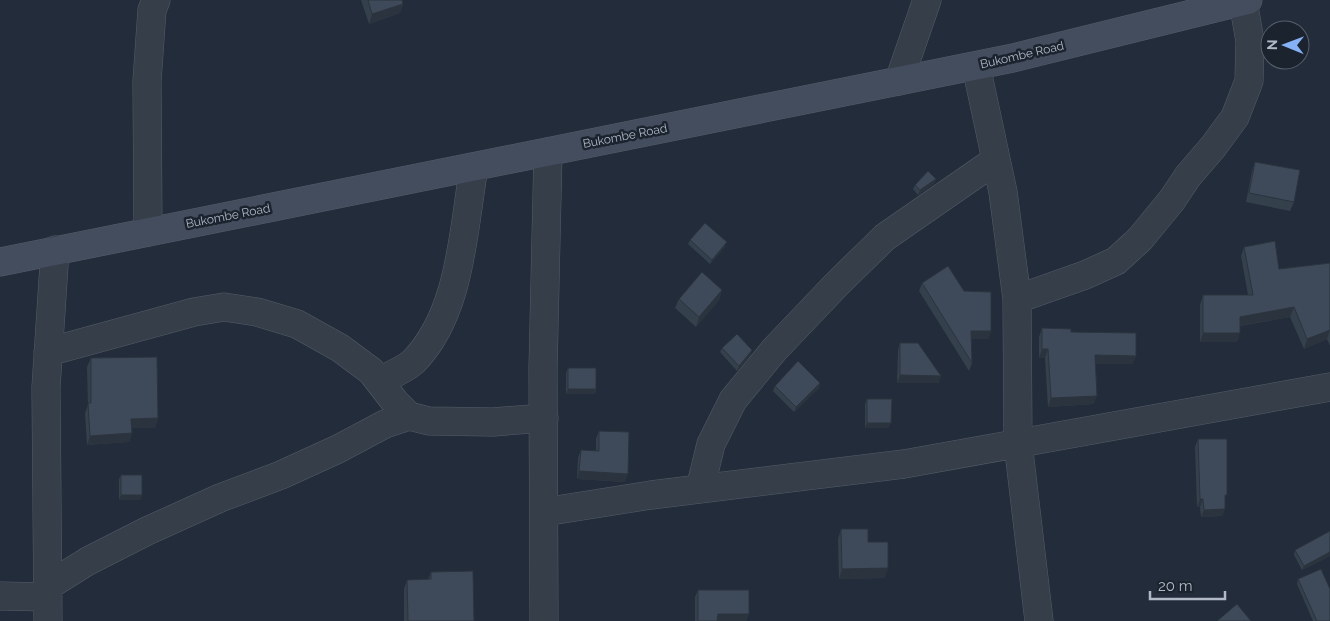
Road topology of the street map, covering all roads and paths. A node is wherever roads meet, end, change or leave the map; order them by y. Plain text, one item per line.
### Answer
1 (156, 0) edge
2 (927, 0) edge
3 (1245, 1) edge
4 (976, 66) junction
5 (899, 81) junction
6 (548, 152) junction
7 (996, 160) junction
8 (474, 167) junction
9 (148, 232) junction
10 (56, 250) junction
11 (0, 262) edge
12 (1017, 299) junction
13 (48, 352) junction
14 (379, 381) junction
15 (1330, 387) edge
16 (409, 416) junction
17 (544, 418) junction
18 (1018, 443) junction
19 (700, 489) junction
20 (544, 512) junction
21 (0, 596) edge
22 (48, 601) edge
23 (544, 621) edge
24 (1039, 621) edge

1 - 9 street
2 - 5 street
3 - 4 main road, Bukombe Road
3 - 12 street
4 - 5 main road, Bukombe Road
4 - 7 street
5 - 6 main road, Bukombe Road
6 - 8 main road, Bukombe Road
6 - 17 street
7 - 12 street
7 - 19 street
8 - 9 main road, Bukombe Road
8 - 14 street
9 - 10 main road, Bukombe Road
10 - 11 main road, Bukombe Road
10 - 13 street
12 - 18 street
13 - 14 street
13 - 22 street
14 - 16 street
15 - 18 street
16 - 17 street
16 - 22 street
17 - 20 street
18 - 19 street
18 - 24 street
19 - 20 street
20 - 23 street
21 - 22 street

